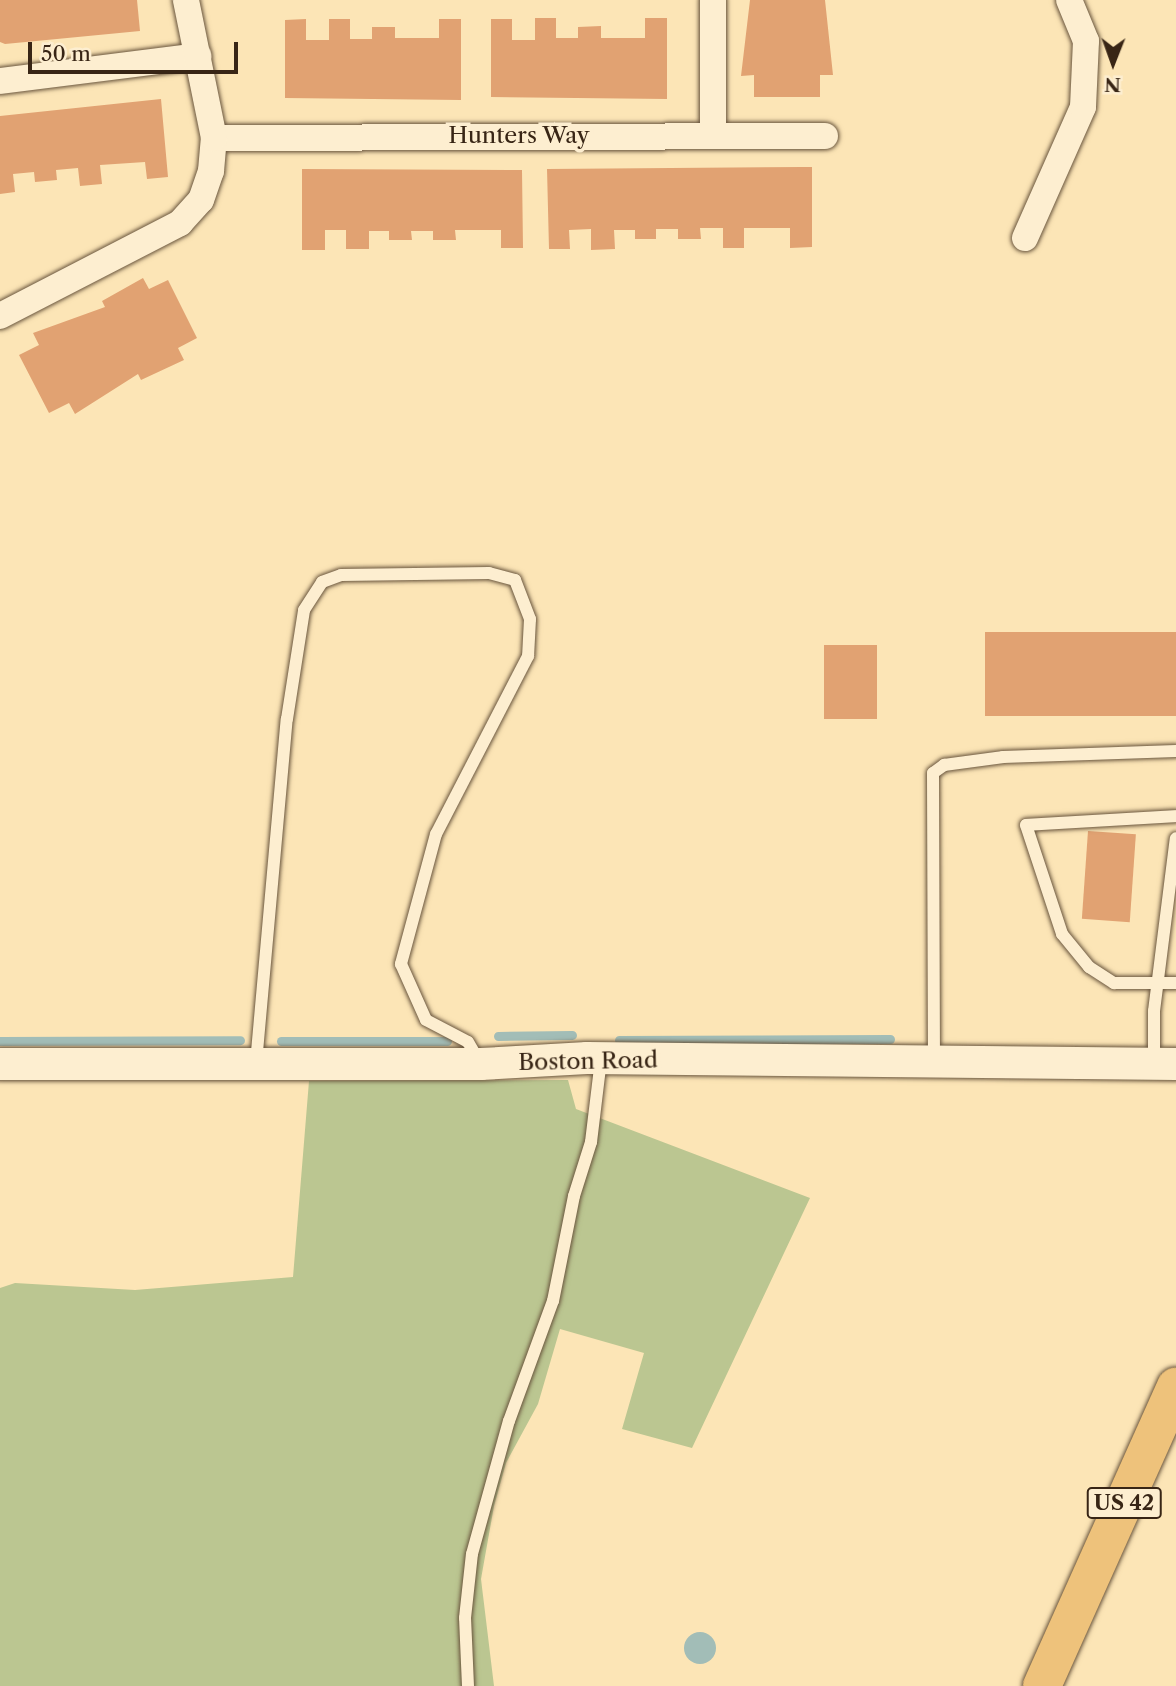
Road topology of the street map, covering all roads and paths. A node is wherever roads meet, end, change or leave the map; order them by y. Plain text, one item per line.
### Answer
1 (186, 0) edge
2 (713, 0) edge
3 (1069, 0) edge
4 (198, 56) junction
5 (0, 81) edge
6 (713, 134) junction
7 (825, 136) dead end
8 (214, 138) junction
9 (1026, 239) dead end
10 (0, 316) edge
11 (1176, 751) edge
12 (1176, 816) edge
13 (1176, 838) edge
14 (1176, 983) edge
15 (1157, 984) junction
16 (601, 1059) junction
17 (934, 1062) junction
18 (0, 1063) edge
19 (256, 1063) junction
20 (481, 1063) junction
21 (1165, 1064) edge
22 (1176, 1387) edge
23 (468, 1686) edge
24 (1042, 1686) edge

1 - 4 street
2 - 6 street
3 - 9 street
4 - 5 street
4 - 8 street
6 - 7 street, Hunters Way
6 - 8 street, Hunters Way
8 - 10 street
11 - 17 lane
12 - 15 lane
13 - 15 lane
14 - 15 lane
15 - 21 lane
16 - 17 street, Boston Road
16 - 20 street, Boston Road
16 - 23 lane
17 - 21 street, Boston Road
18 - 19 street, Boston Road
19 - 20 street, Boston Road
19 - 20 lane
22 - 24 main road, US 42

